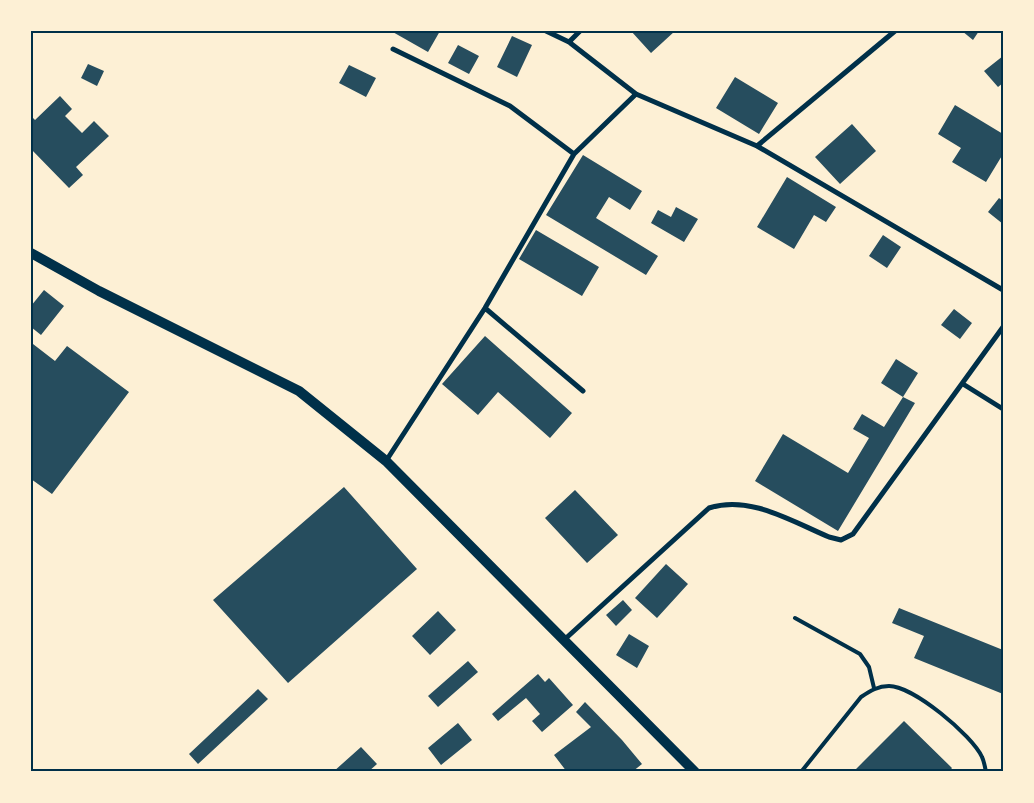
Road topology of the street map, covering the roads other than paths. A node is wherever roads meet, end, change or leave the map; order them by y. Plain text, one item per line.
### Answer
1 (546, 31) edge
2 (580, 31) edge
3 (896, 31) edge
4 (569, 42) junction
5 (393, 49) dead end
6 (636, 94) junction
7 (757, 146) junction
8 (574, 154) junction
9 (31, 253) edge
10 (1003, 290) edge
11 (484, 308) junction
12 (1003, 326) edge
13 (963, 384) junction
14 (583, 391) dead end
15 (1003, 409) edge
16 (386, 461) junction
17 (795, 618) dead end
18 (564, 640) junction
19 (874, 688) junction
20 (694, 772) edge
21 (801, 772) edge
22 (986, 772) edge

1 - 4 street
2 - 4 street
3 - 7 street
4 - 6 street
5 - 8 street
6 - 7 street
6 - 8 street
7 - 10 street
8 - 11 street
9 - 16 main road
11 - 14 street
11 - 16 street
12 - 13 street
13 - 15 street
13 - 18 street
16 - 18 main road
17 - 19 lane
18 - 20 main road
19 - 21 lane
19 - 22 lane

